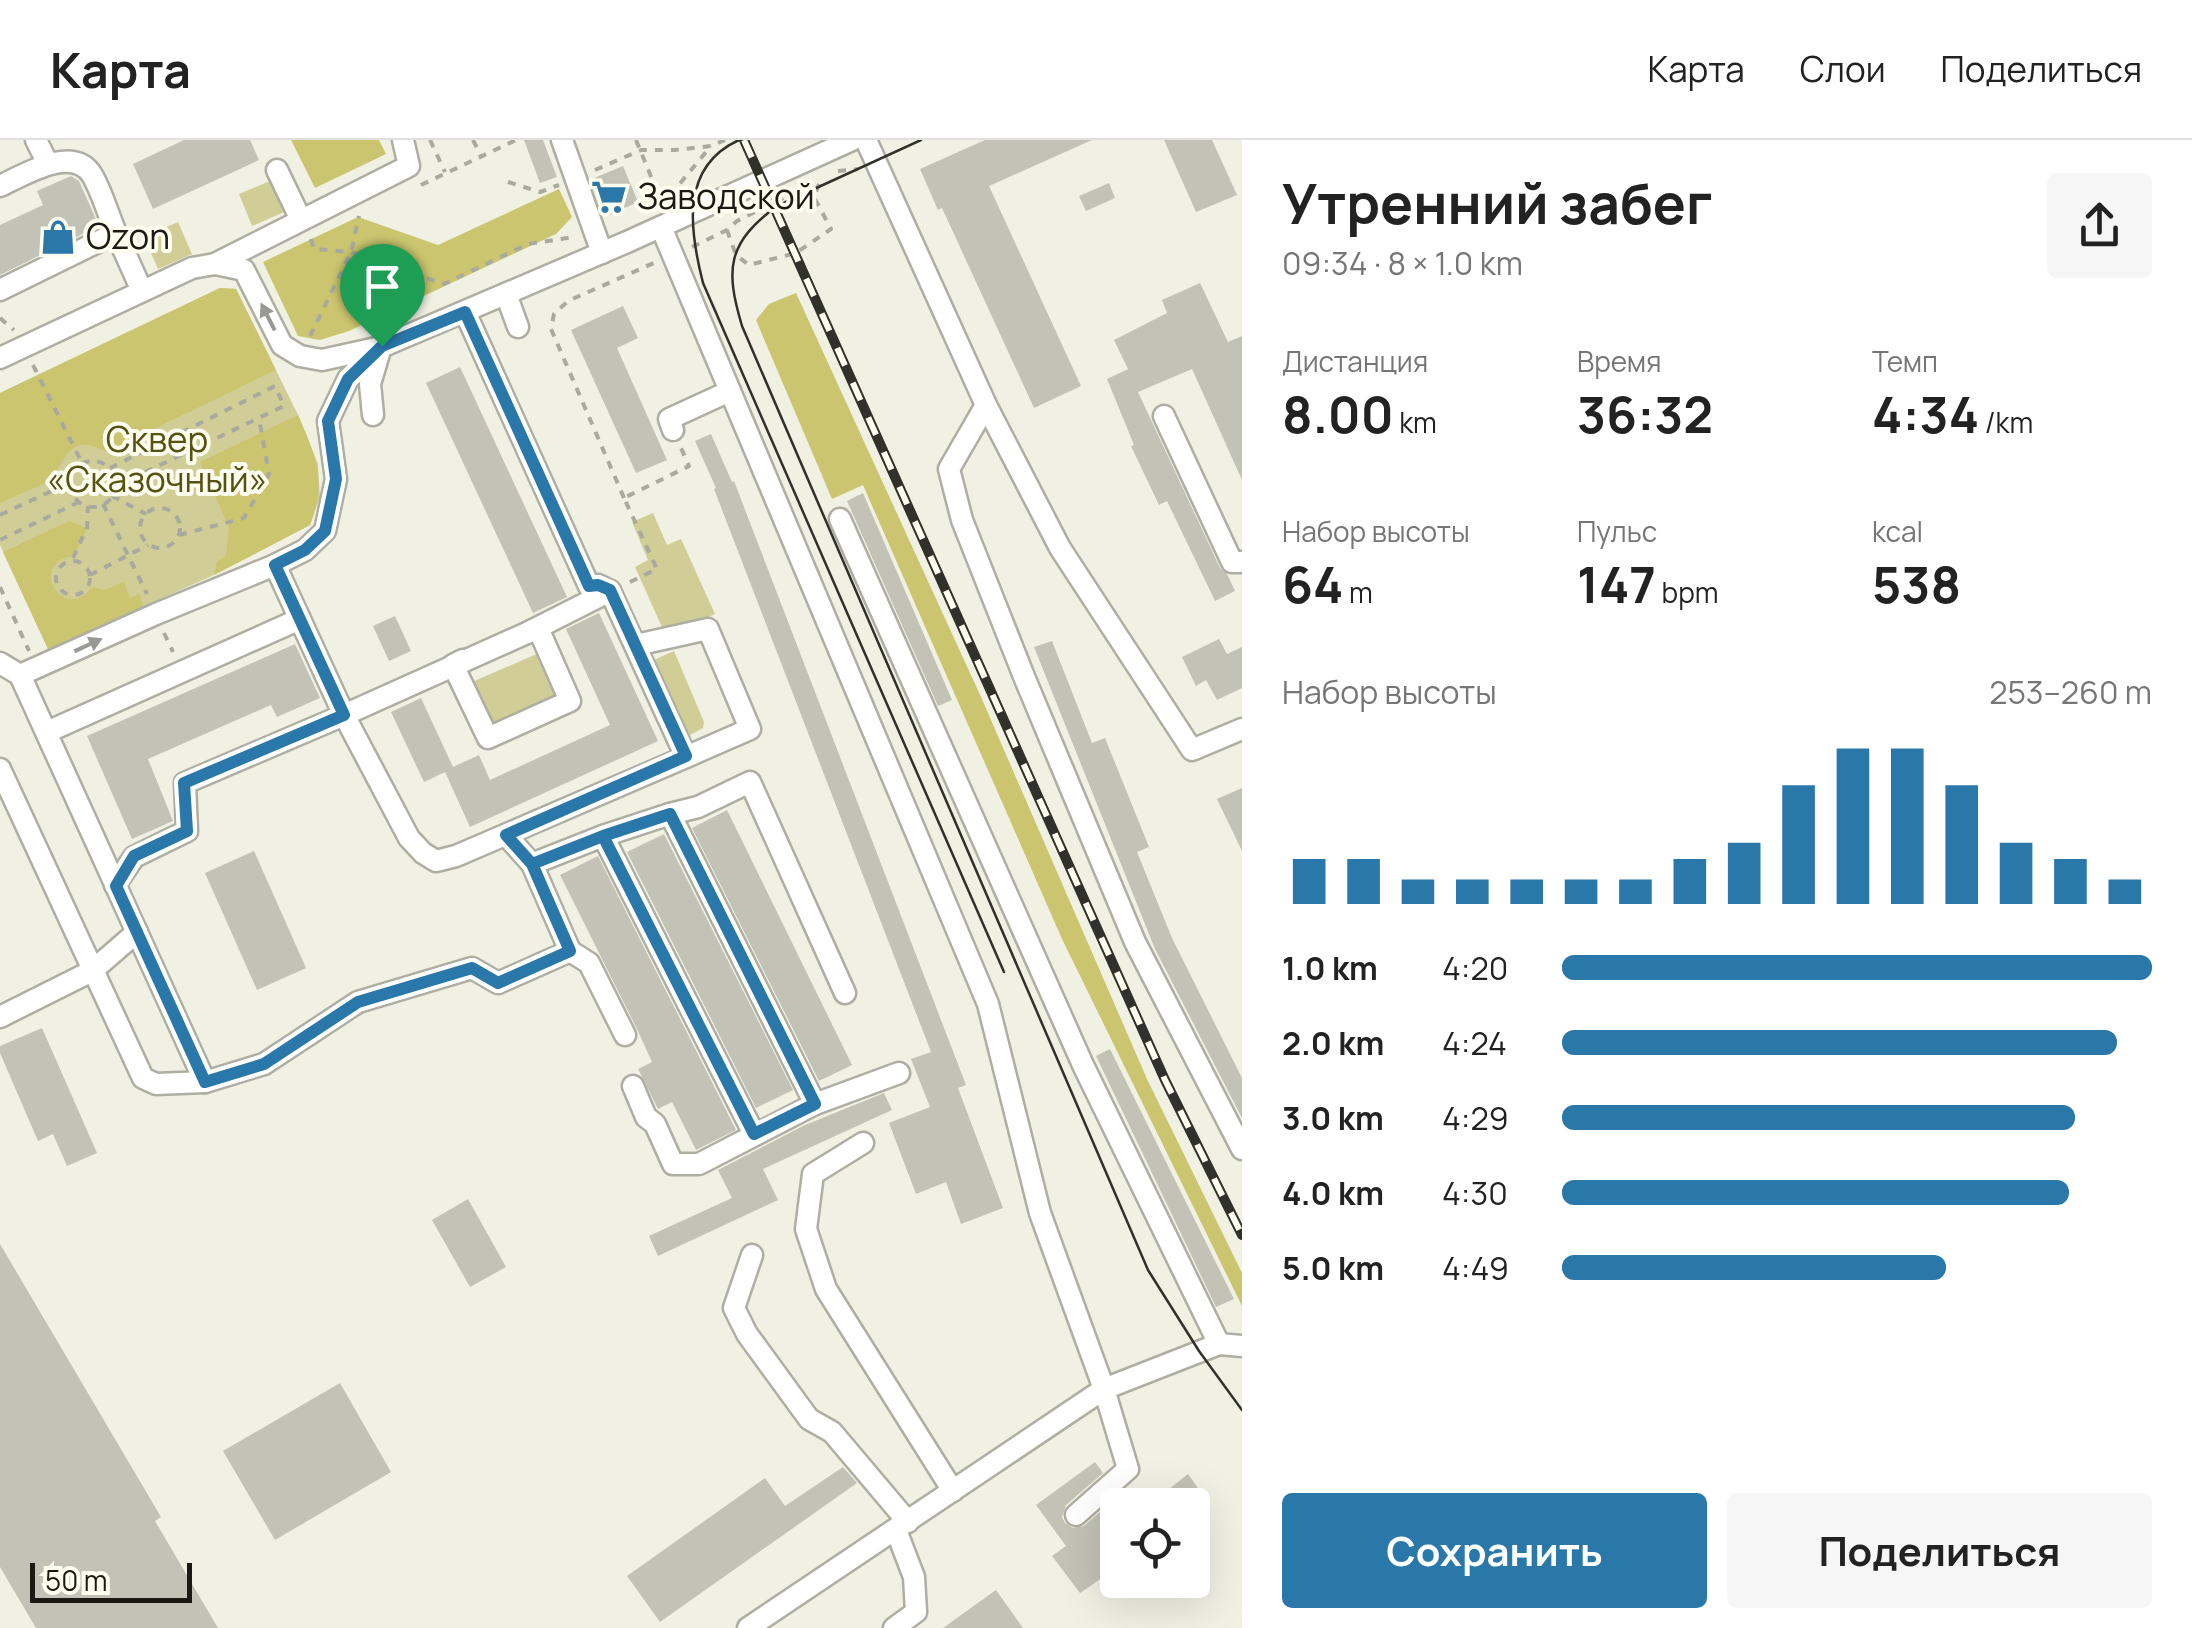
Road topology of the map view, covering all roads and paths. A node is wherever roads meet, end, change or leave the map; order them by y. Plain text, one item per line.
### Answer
1 (36, 140) edge
2 (403, 140) edge
3 (430, 140) edge
4 (473, 140) edge
5 (516, 140) edge
6 (562, 140) edge
7 (636, 140) edge
8 (681, 140) edge
9 (725, 140) edge
10 (852, 140) edge
11 (866, 140) edge
12 (711, 146) junction
13 (641, 150) junction
14 (675, 150) junction
15 (480, 156) junction
16 (48, 164) junction
17 (278, 170) dead end
18 (839, 170) dead end
19 (446, 173) junction
20 (882, 175) junction
21 (575, 179) junction
22 (508, 182) dead end
23 (0, 186) edge
24 (413, 188) dead end
25 (348, 197) junction
26 (660, 202) junction
27 (647, 209) dead end
28 (365, 212) joint
29 (301, 220) junction
30 (660, 226) junction
31 (727, 230) junction
32 (116, 233) junction
33 (598, 243) junction
34 (694, 246) dead end
35 (350, 252) junction
36 (216, 264) junction
37 (638, 270) dead end
38 (0, 290) edge
39 (142, 291) junction
40 (506, 294) junction
41 (465, 312) junction
42 (0, 318) edge
43 (518, 327) dead end
44 (18, 333) dead end
45 (382, 346) junction
46 (300, 356) junction
47 (0, 358) edge
48 (30, 361) dead end
49 (730, 391) junction
50 (986, 406) junction
51 (373, 415) dead end
52 (1164, 416) dead end
53 (260, 417) junction
54 (673, 430) joint
55 (82, 464) junction
56 (110, 468) junction
57 (70, 483) junction
58 (116, 486) junction
59 (112, 496) junction
60 (624, 498) junction
61 (80, 502) junction
62 (104, 504) junction
63 (88, 506) junction
64 (0, 514) edge
65 (146, 514) junction
66 (840, 519) dead end
67 (179, 535) junction
68 (0, 540) edge
69 (149, 545) junction
70 (129, 555) junction
71 (72, 560) junction
72 (1242, 562) edge
73 (275, 565) junction
74 (90, 575) junction
75 (0, 587) edge
76 (610, 590) junction
77 (150, 600) dead end
78 (300, 618) junction
79 (160, 624) dead end
80 (538, 628) junction
81 (636, 645) junction
82 (0, 663) edge
83 (453, 665) junction
84 (29, 672) junction
85 (182, 672) junction
86 (344, 715) junction
87 (1242, 729) edge
88 (47, 732) junction
89 (686, 756) junction
90 (0, 769) edge
91 (670, 814) junction
92 (506, 835) junction
93 (603, 836) junction
94 (532, 864) junction
95 (116, 886) junction
96 (137, 932) junction
97 (570, 951) junction
98 (92, 971) junction
99 (845, 993) dead end
100 (0, 1017) edge
101 (625, 1035) dead end
102 (899, 1073) dead end
103 (205, 1082) junction
104 (633, 1086) dead end
105 (815, 1104) junction
106 (754, 1134) junction
107 (863, 1143) dead end
108 (1242, 1148) edge
109 (752, 1255) dead end
110 (1218, 1344) junction
111 (1242, 1346) edge
112 (1104, 1389) junction
113 (953, 1491) junction
114 (1076, 1515) dead end
115 (902, 1526) junction
116 (748, 1628) edge
117 (894, 1628) edge

1 - 16 street
2 - 25 street
3 - 19 path
4 - 15 path
5 - 15 path
6 - 21 street
7 - 13 path
8 - 14 path
9 - 12 path
10 - 30 street
11 - 20 street
12 - 14 path
12 - 26 path
13 - 14 path
13 - 21 path
13 - 26 path
15 - 19 path
16 - 23 street
16 - 32 street
17 - 29 street
18 - 20 path
19 - 24 path
20 - 50 street
21 - 22 path
21 - 33 street
25 - 28 street
25 - 29 street
26 - 27 path
28 - 35 path
29 - 35 path
29 - 36 street
30 - 33 street
30 - 49 street
31 - 31 path
31 - 34 path
32 - 38 street
32 - 39 street
33 - 35 path
33 - 40 street
35 - 46 path
36 - 39 street
46 -> 36 street
37 - 60 path
39 - 47 street
40 - 41 street
40 - 43 street
41 - 45 street
41 - 76 street
42 - 44 path
45 - 46 street
45 - 51 street
45 - 73 street
48 - 55 path
49 - 54 street
49 - 112 street
50 - 87 street
50 - 108 street
52 - 72 street
53 - 56 path
53 - 58 path
53 - 67 path
54 - 60 path
55 - 56 path
55 - 57 path
56 - 58 path
57 - 61 path
57 - 64 path
58 - 59 path
59 - 62 path
59 - 65 path
60 - 76 path
61 - 63 path
61 - 68 path
62 - 63 path
62 - 70 path
63 - 71 path
65 - 67 path
65 - 69 path
66 - 110 street
67 - 69 path
69 - 70 path
70 - 74 path
70 - 77 path
71 - 74 path
71 - 74 path
73 - 78 street
84 -> 73 street
75 - 84 path
76 - 80 street
76 - 81 street
78 - 85 street
78 - 86 street
79 - 85 path
80 - 83 street
80 - 83 street
81 - 89 street
81 - 89 street
82 - 84 street
83 - 86 street
84 - 88 street
85 - 88 street
86 - 92 street
86 - 95 street
88 - 95 street
89 - 92 street
90 - 98 street
91 - 93 street
91 - 99 street
91 - 105 street
92 - 94 street
93 - 94 street
93 - 106 street
94 - 97 street
95 - 96 street
96 - 98 street
96 - 103 street
97 - 101 street
97 - 103 street
98 - 100 street
98 - 103 street
102 - 105 street
104 - 106 street
105 - 106 street
107 - 113 street
109 - 115 street
110 - 111 street
110 - 112 street
112 - 113 street
112 - 114 street
113 - 115 street
115 - 116 street
115 - 117 street

